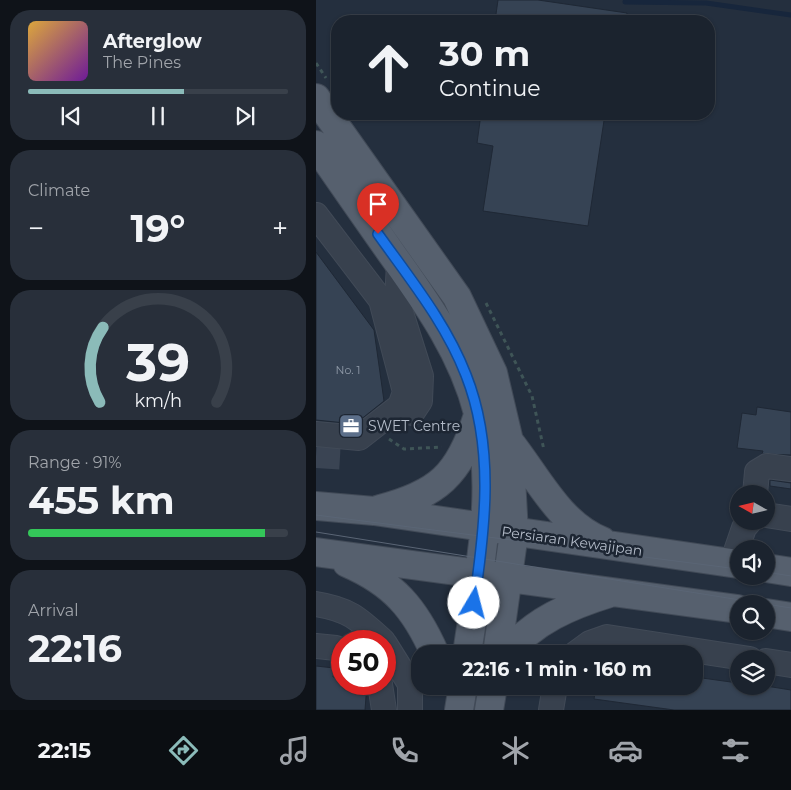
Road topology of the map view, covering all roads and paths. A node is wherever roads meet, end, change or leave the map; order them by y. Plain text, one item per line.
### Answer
1 (316, 98) edge
2 (331, 119) edge
3 (332, 120) edge
4 (316, 145) edge
5 (316, 215) edge
6 (399, 264) junction
7 (478, 414) junction
8 (316, 434) edge
9 (384, 436) junction
10 (359, 438) junction
11 (509, 442) junction
12 (444, 447) dead end
13 (791, 469) edge
14 (756, 485) edge
15 (316, 506) edge
16 (374, 511) junction
17 (775, 516) edge
18 (791, 518) edge
19 (484, 528) junction
20 (514, 533) junction
21 (618, 547) junction
22 (319, 552) edge
23 (730, 563) edge
24 (775, 569) edge
25 (791, 572) edge
26 (479, 573) junction
27 (507, 576) junction
28 (614, 592) junction
29 (316, 604) edge
30 (730, 608) edge
31 (775, 614) edge
32 (791, 617) edge
33 (371, 630) edge
34 (431, 645) edge
35 (468, 645) edge
36 (498, 645) edge
37 (516, 645) edge
38 (587, 645) edge
39 (659, 645) edge
40 (316, 646) edge
41 (331, 648) edge
42 (703, 652) edge
43 (730, 656) edge
44 (396, 662) edge
45 (775, 662) edge
46 (791, 665) edge
47 (382, 695) edge
48 (445, 695) edge
49 (462, 695) edge
50 (492, 695) edge
51 (554, 695) edge
52 (384, 710) edge
53 (410, 710) edge
54 (447, 710) edge
55 (460, 710) edge
56 (490, 710) edge
57 (551, 710) edge

1 - 2 main road
3 - 11 main road
4 - 6 main road
5 - 10 street
6 - 7 main road
6 - 9 street
7 - 16 main road
7 - 19 main road
8 - 10 street
9 - 10 street
9 - 12 path
11 - 20 main road
11 - 21 main road
13 - 14 street
15 - 16 main road, Persiaran Kewajipan
16 - 19 main road, Persiaran Kewajipan
17 - 18 street
19 - 20 main road, Persiaran Kewajipan
19 - 26 main road
20 - 21 main road, Persiaran Kewajipan
20 - 27 main road
21 - 23 main road, Persiaran Kewajipan
22 - 26 main road
22 - 34 main road
24 - 25 main road
26 - 27 main road
26 - 35 main road
27 - 28 main road
27 - 36 main road
28 - 30 main road
28 - 37 main road
29 - 33 street
31 - 32 main road
38 - 39 street
40 - 41 street
42 - 43 street
44 - 53 street
45 - 46 street
47 - 52 street
48 - 54 main road
49 - 55 main road
50 - 56 main road
51 - 57 street

